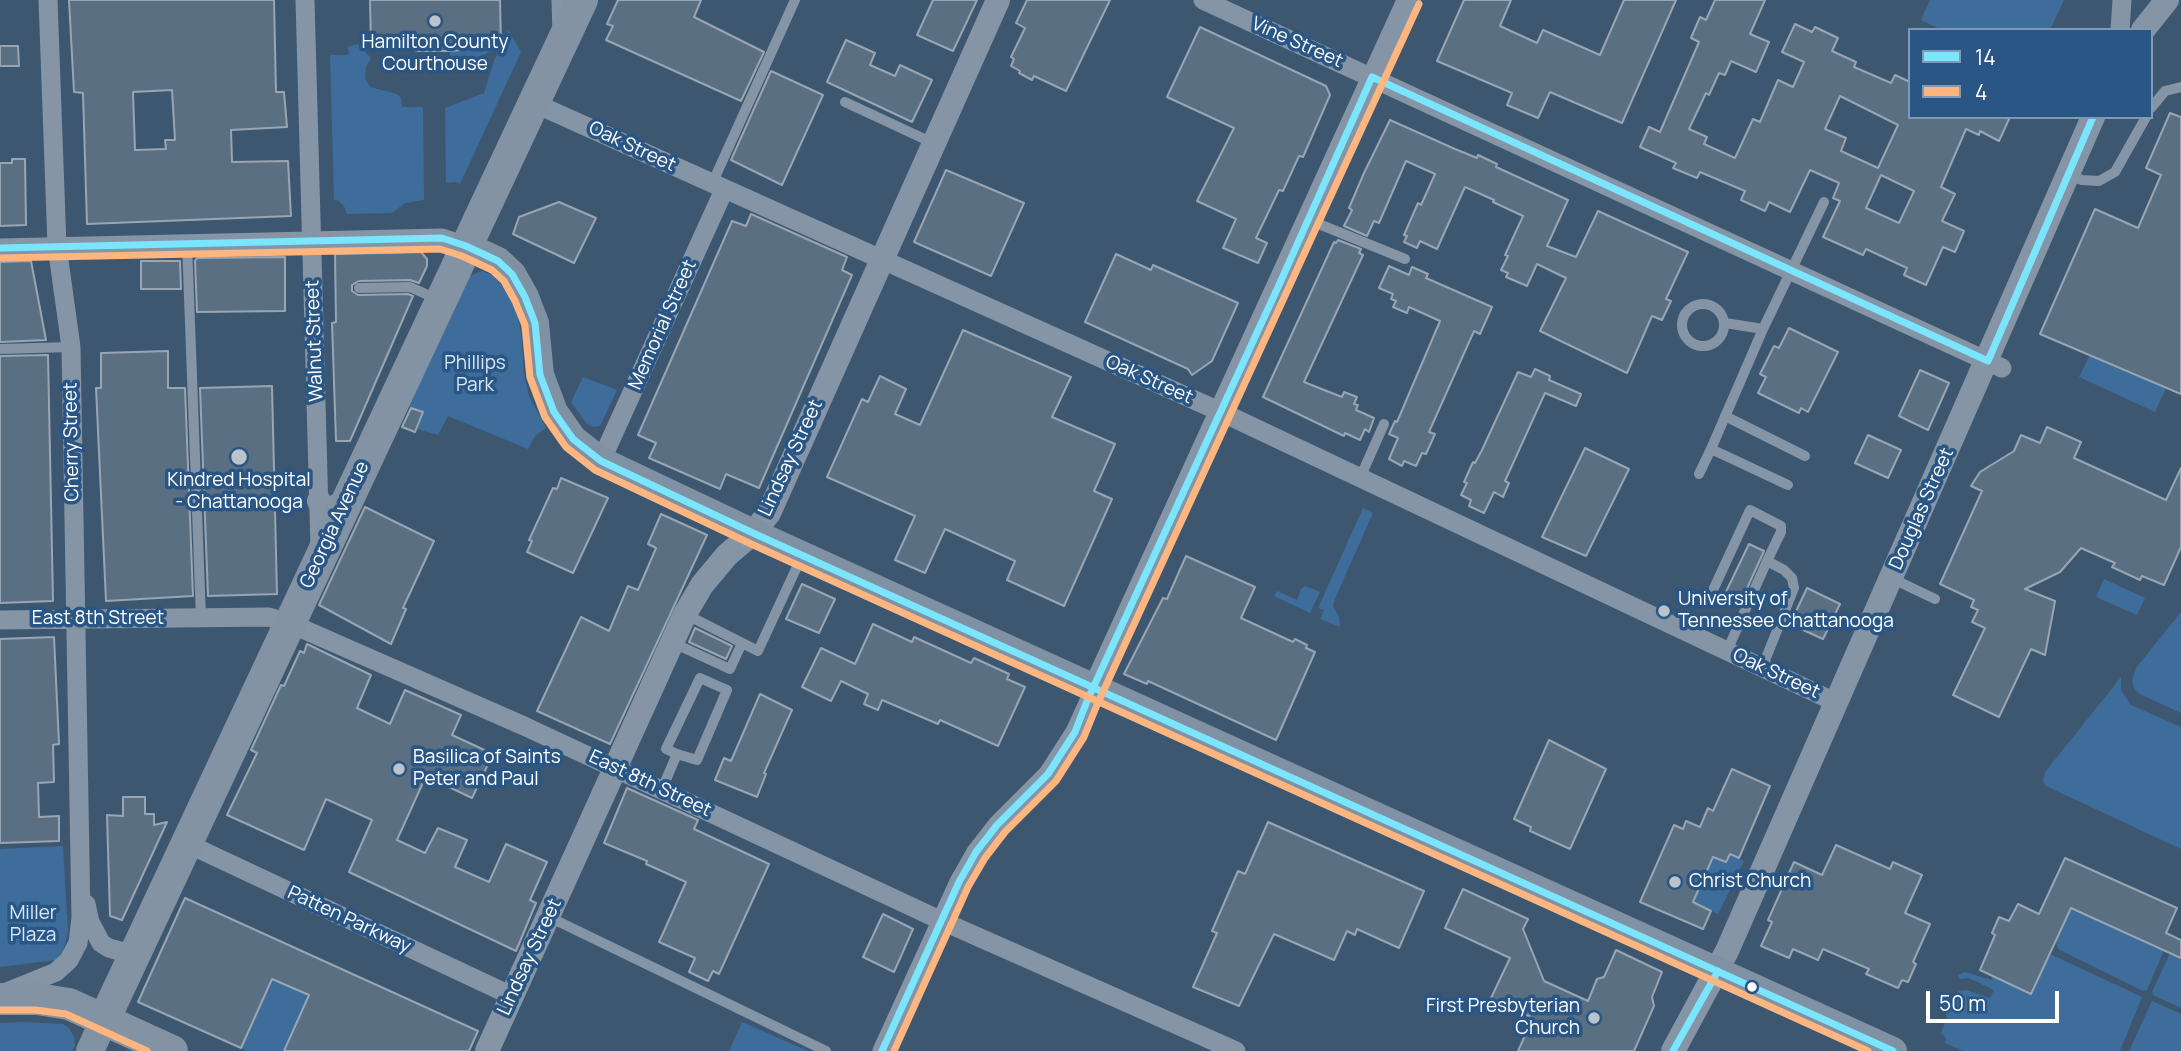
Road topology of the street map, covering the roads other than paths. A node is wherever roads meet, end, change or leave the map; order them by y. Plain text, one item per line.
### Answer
1 (47, 0) edge
2 (305, 0) edge
3 (561, 0) edge
4 (582, 0) edge
5 (795, 0) edge
6 (998, 0) edge
7 (1203, 0) edge
8 (1409, 0) edge
9 (2122, 0) edge
10 (2167, 0) edge
11 (2120, 28) edge
12 (2145, 28) edge
13 (562, 42) junction
14 (1372, 77) junction
15 (2181, 86) edge
16 (845, 102) dead end
17 (534, 103) junction
18 (2153, 106) edge
19 (2092, 119) edge
20 (2145, 119) edge
21 (934, 143) junction
22 (2068, 175) junction
23 (718, 187) junction
24 (1824, 202) dead end
25 (1308, 219) junction
26 (312, 240) junction
27 (187, 243) junction
28 (57, 246) junction
29 (466, 246) junction
30 (0, 248) edge
31 (1405, 259) dead end
32 (881, 260) junction
33 (1791, 270) junction
34 (359, 288) dead end
35 (440, 301) junction
36 (1725, 323) junction
37 (1763, 328) junction
38 (71, 347) junction
39 (0, 349) edge
40 (1995, 365) junction
41 (1221, 412) junction
42 (1725, 416) junction
43 (1384, 424) dead end
44 (1711, 449) junction
45 (1805, 456) dead end
46 (601, 461) junction
47 (1699, 474) dead end
48 (1360, 478) junction
49 (1788, 485) dead end
50 (334, 500) junction
51 (754, 533) junction
52 (803, 555) junction
53 (1767, 561) junction
54 (1891, 578) junction
55 (1714, 588) dead end
56 (1935, 599) dead end
57 (685, 614) junction
58 (201, 618) junction
59 (0, 620) edge
60 (75, 620) junction
61 (289, 624) junction
62 (671, 642) junction
63 (742, 643) junction
64 (1727, 651) junction
65 (1762, 668) junction
66 (1095, 688) junction
67 (1835, 702) junction
68 (677, 754) junction
69 (617, 768) junction
70 (662, 789) junction
71 (186, 843) junction
72 (82, 886) junction
73 (548, 917) junction
74 (942, 920) junction
75 (134, 955) junction
76 (1717, 971) junction
77 (512, 996) junction
78 (0, 997) edge
79 (104, 1020) junction
80 (90, 1051) edge
81 (173, 1051) edge
82 (487, 1051) edge
83 (826, 1051) edge
84 (882, 1051) edge
85 (1236, 1051) edge
86 (1674, 1051) edge
87 (1893, 1051) edge

1 - 28 street, Cherry Street
2 - 26 street, Walnut Street
3 - 13 street
4 - 13 main road, Georgia Avenue
5 - 23 lane
6 - 21 street, Lindsay Street
7 - 14 street, Vine Street
8 - 14 street
9 - 11 street
10 - 12 street
13 - 17 main road, Georgia Avenue
14 - 25 street
14 - 33 street, Vine Street
15 - 18 lane
16 - 21 lane
17 - 23 street, Oak Street
17 - 29 main road, Georgia Avenue
19 - 22 street, Douglas Street
20 - 22 lane
21 - 32 street, Lindsay Street
22 - 40 street, Douglas Street
23 - 32 street, Oak Street
23 - 46 street, Memorial Street
24 - 33 lane
25 - 31 lane
25 - 41 street
26 - 27 street
26 - 29 street
26 - 50 street, Walnut Street
27 - 28 street
27 - 58 lane
28 - 30 street
28 - 38 street, Cherry Street
29 - 35 main road, Georgia Avenue
29 - 46 main road
32 - 41 street, Oak Street
32 - 51 street, Lindsay Street
33 - 37 lane
33 - 40 street, Vine Street
34 - 35 lane
35 - 50 main road, Georgia Avenue
36 - 36 lane
36 - 37 lane
37 - 42 lane
38 - 39 lane
38 - 60 street, Cherry Street
40 - 54 street, Douglas Street
41 - 48 street, Oak Street
41 - 66 street
42 - 44 lane
42 - 45 lane
43 - 48 lane
44 - 47 lane
44 - 49 lane
46 - 51 main road
48 - 64 street, Oak Street
50 - 61 main road, Georgia Avenue
51 - 52 main road
51 - 57 street, Lindsay Street
52 - 63 lane
52 - 66 main road
53 - 55 lane
53 - 64 lane
53 - 65 lane
54 - 56 lane
54 - 67 street, Douglas Street
57 - 62 street, Lindsay Street
57 - 63 lane
58 - 60 street, East 8th Street
58 - 61 street, East 8th Street
59 - 60 street, East 8th Street
60 - 72 street, Cherry Street
61 - 69 street, East 8th Street
61 - 71 main road, Georgia Avenue
62 - 63 lane
62 - 69 street, Lindsay Street
64 - 65 street, Oak Street
65 - 67 street, Oak Street
66 - 74 street
66 - 76 main road
67 - 76 street, Douglas Street
68 - 68 lane
68 - 70 lane
69 - 70 street, East 8th Street
69 - 73 street, Lindsay Street
70 - 74 street, East 8th Street
71 - 75 main road, Georgia Avenue
71 - 77 street, Patten Parkway
72 - 75 street, Cherry Street
72 - 78 street, Cherry Street
73 - 77 street, Lindsay Street
73 - 83 lane
74 - 84 street
74 - 85 street, East 8th Street
75 - 79 main road, Georgia Avenue
76 - 86 street, Douglas Street
76 - 87 main road
77 - 82 street, Lindsay Street
78 - 79 main road
79 - 80 main road, Georgia Avenue
79 - 81 main road

